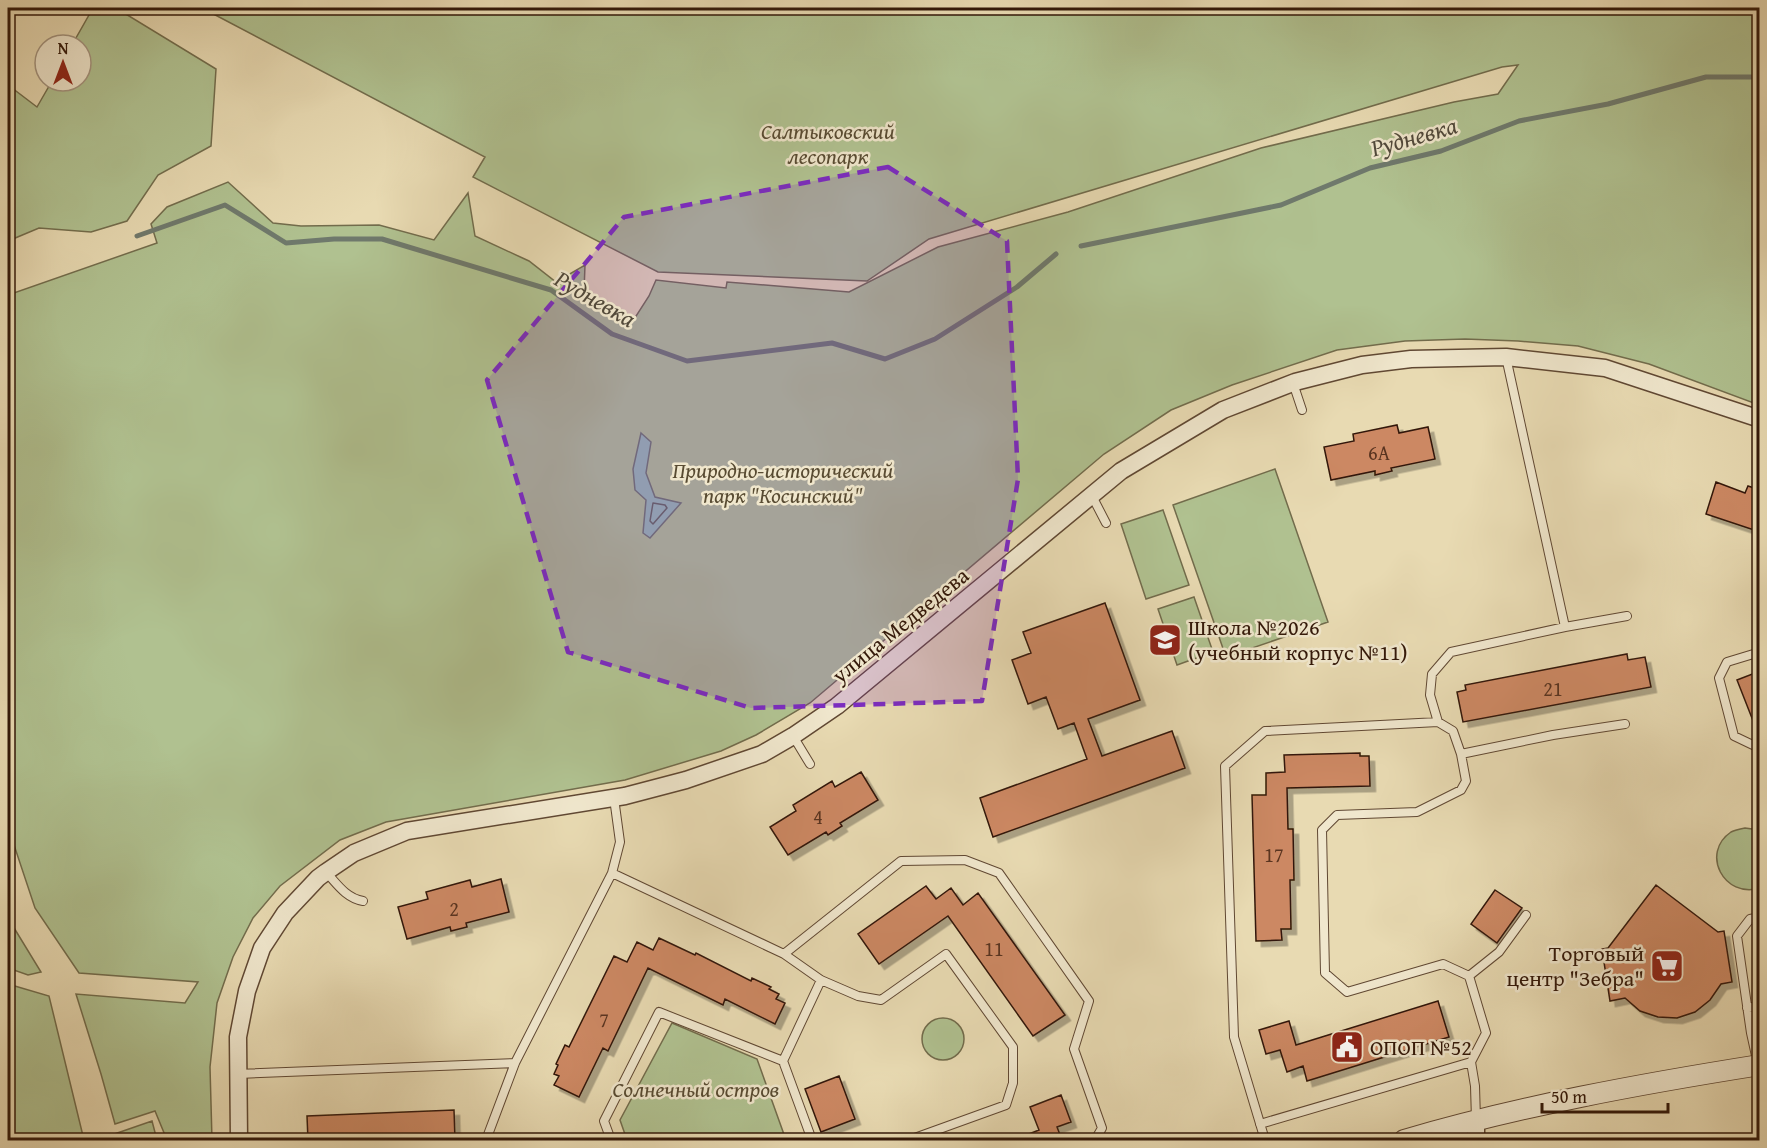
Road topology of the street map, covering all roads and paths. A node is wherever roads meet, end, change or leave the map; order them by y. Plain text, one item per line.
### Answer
1 (1506, 357) junction
2 (1293, 383) junction
3 (1302, 410) dead end
4 (1760, 419) edge
5 (1092, 496) junction
6 (1106, 523) dead end
7 (1627, 616) dead end
8 (1565, 627) junction
9 (1760, 651) edge
10 (1438, 722) junction
11 (1625, 724) dead end
12 (793, 736) junction
13 (1760, 747) edge
14 (1461, 754) junction
15 (810, 764) dead end
16 (614, 798) junction
17 (326, 872) junction
18 (612, 873) junction
19 (363, 900) dead end
20 (1526, 915) dead end
21 (1760, 917) edge
22 (784, 954) junction
23 (1469, 976) junction
24 (821, 980) junction
25 (1760, 1006) edge
26 (1747, 1008) junction
27 (783, 1061) junction
28 (1471, 1062) junction
29 (515, 1063) junction
30 (1759, 1065) edge
31 (238, 1074) junction
32 (1260, 1124) junction
33 (1476, 1131) edge
34 (239, 1140) edge
35 (486, 1140) edge
36 (611, 1140) edge
37 (812, 1140) edge
38 (909, 1140) edge
39 (1095, 1140) edge
40 (1265, 1140) edge
41 (1404, 1140) edge

1 - 2 street, улица Медведева
1 - 4 street, улица Медведева
1 - 8 lane
2 - 3 lane
2 - 5 street, улица Медведева
5 - 6 lane
5 - 12 street, улица Медведева
7 - 8 lane
8 - 10 lane
9 - 13 lane
10 - 14 lane
10 - 32 lane
11 - 14 lane
12 - 15 lane
12 - 16 street, улица Медведева
14 - 23 lane
16 - 17 street, улица Медведева
16 - 18 lane
17 - 19 lane
17 - 31 street, улица Медведева
18 - 22 lane
18 - 29 lane
20 - 23 lane
21 - 26 lane
22 - 24 lane
22 - 39 lane
23 - 28 lane
24 - 27 lane
24 - 38 lane
25 - 26 lane
26 - 30 lane
27 - 36 lane
27 - 37 lane
28 - 32 lane
28 - 33 lane
29 - 31 lane
29 - 35 lane
30 - 33 street
31 - 34 street, улица Медведева
32 - 40 lane
33 - 41 street

